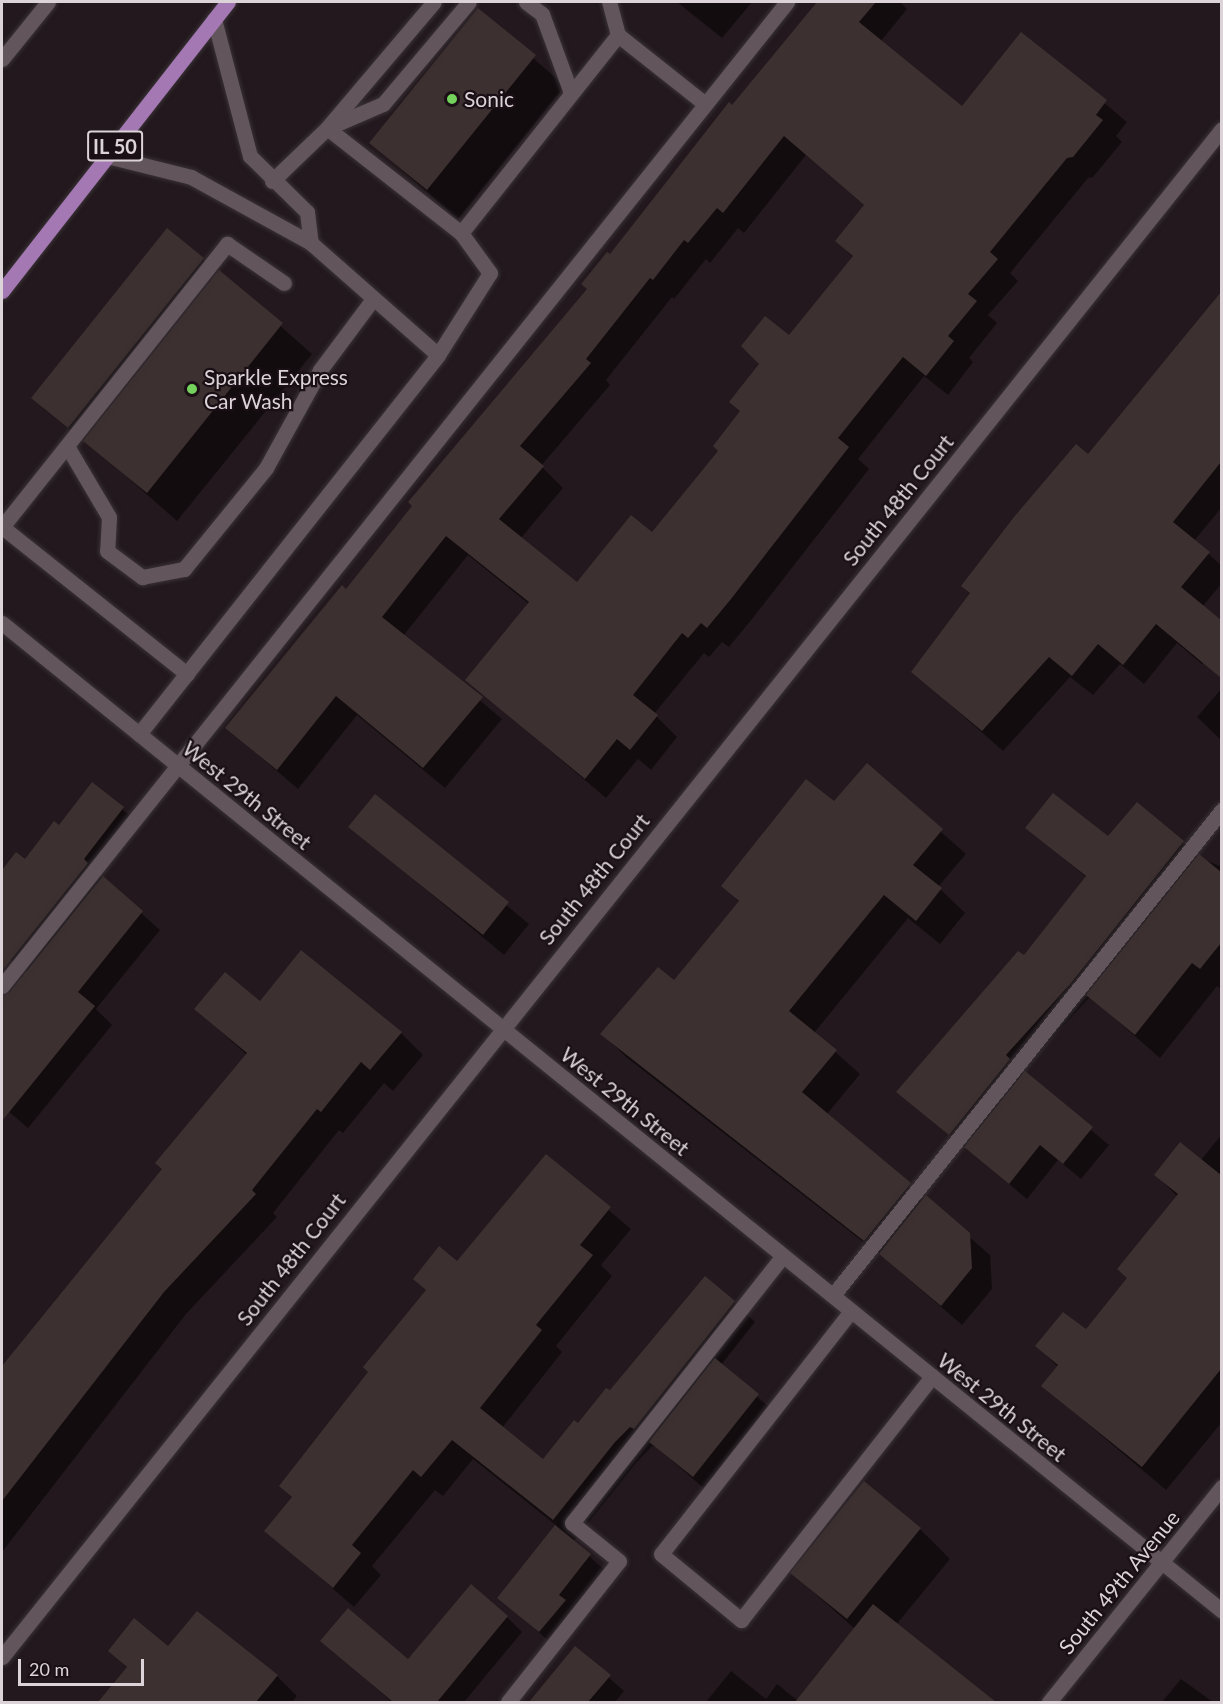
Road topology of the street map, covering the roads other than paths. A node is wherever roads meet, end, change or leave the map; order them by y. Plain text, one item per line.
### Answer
1 (48, 2) edge
2 (228, 2) edge
3 (434, 2) edge
4 (469, 2) edge
5 (526, 2) edge
6 (609, 2) edge
7 (787, 2) edge
8 (214, 19) junction
9 (618, 35) junction
10 (2, 59) edge
11 (571, 93) junction
12 (705, 104) junction
13 (327, 128) junction
14 (1221, 129) edge
15 (107, 156) junction
16 (272, 181) junction
17 (461, 233) junction
18 (311, 243) junction
19 (284, 283) dead end
20 (2, 291) edge
21 (373, 298) junction
22 (438, 355) junction
23 (67, 446) junction
24 (2, 623) edge
25 (187, 674) junction
26 (139, 734) junction
27 (178, 766) junction
28 (1221, 810) edge
29 (2, 986) edge
30 (501, 1028) junction
31 (783, 1256) junction
32 (833, 1295) junction
33 (851, 1311) junction
34 (932, 1376) junction
35 (1221, 1487) edge
36 (1161, 1563) junction
37 (1221, 1611) edge
38 (2, 1657) edge
39 (508, 1702) edge
40 (1049, 1702) edge

1 - 10 street
2 - 8 main road, IL 50
3 - 13 street
4 - 13 street
5 - 11 street
6 - 9 street
7 - 12 street
8 - 15 main road, IL 50
8 - 16 street
9 - 11 street
9 - 12 street
11 - 17 street
12 - 27 street
13 - 16 street
13 - 17 street
14 - 30 street, South 48th Court
15 - 18 street
15 - 20 main road, IL 50
16 - 18 street
17 - 22 street
18 - 21 street
19 - 23 street
21 - 22 street
21 - 23 street
22 - 25 street
23 - 25 street
24 - 26 street, West 29th Street
25 - 26 street
26 - 27 street, West 29th Street
27 - 29 street
27 - 30 street, West 29th Street
28 - 32 street
30 - 31 street, West 29th Street
30 - 38 street, South 48th Court
31 - 32 street, West 29th Street
31 - 39 street
32 - 33 street, West 29th Street
33 - 34 street, West 29th Street
33 - 34 street
34 - 36 street, West 29th Street
35 - 36 street, South 49th Avenue
36 - 37 street, West 29th Street
36 - 40 street, South 49th Avenue

